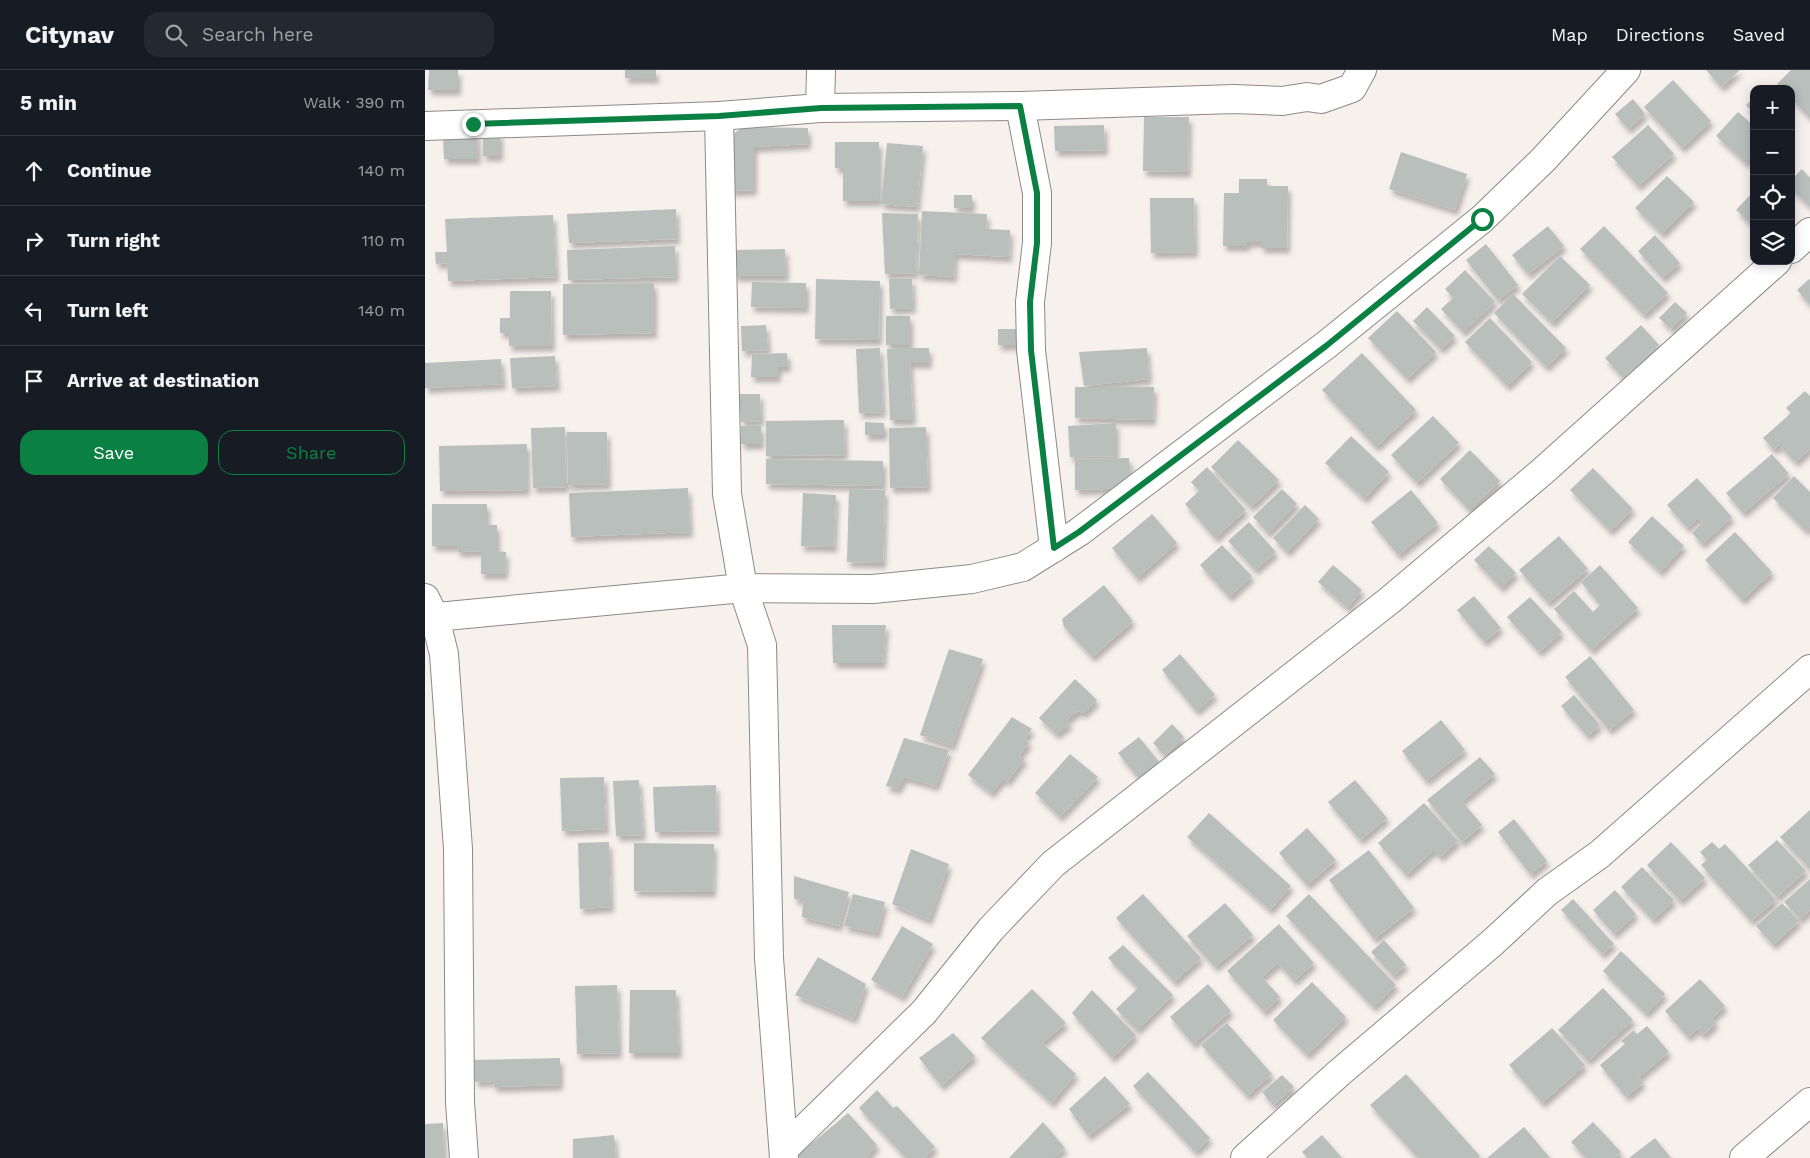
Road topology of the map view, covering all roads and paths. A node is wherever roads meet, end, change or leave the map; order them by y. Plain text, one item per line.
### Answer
1 (821, 70) edge
2 (1362, 70) edge
3 (1625, 70) edge
4 (1020, 106) junction
5 (821, 108) junction
6 (719, 116) junction
7 (425, 126) edge
8 (1810, 232) edge
9 (1795, 245) edge
10 (1773, 265) edge
11 (1054, 548) junction
12 (743, 588) junction
13 (428, 612) edge
14 (1810, 669) edge
15 (1810, 1102) edge
16 (784, 1154) edge
17 (464, 1158) edge
18 (1245, 1158) edge
19 (1744, 1158) edge

1 - 5 street
2 - 4 street
3 - 11 street
4 - 5 street
4 - 11 street
5 - 6 street
6 - 7 street
6 - 12 street
8 - 9 street
10 - 16 street
11 - 12 street
12 - 13 street
12 - 16 street
13 - 17 street
14 - 18 street
15 - 19 street

